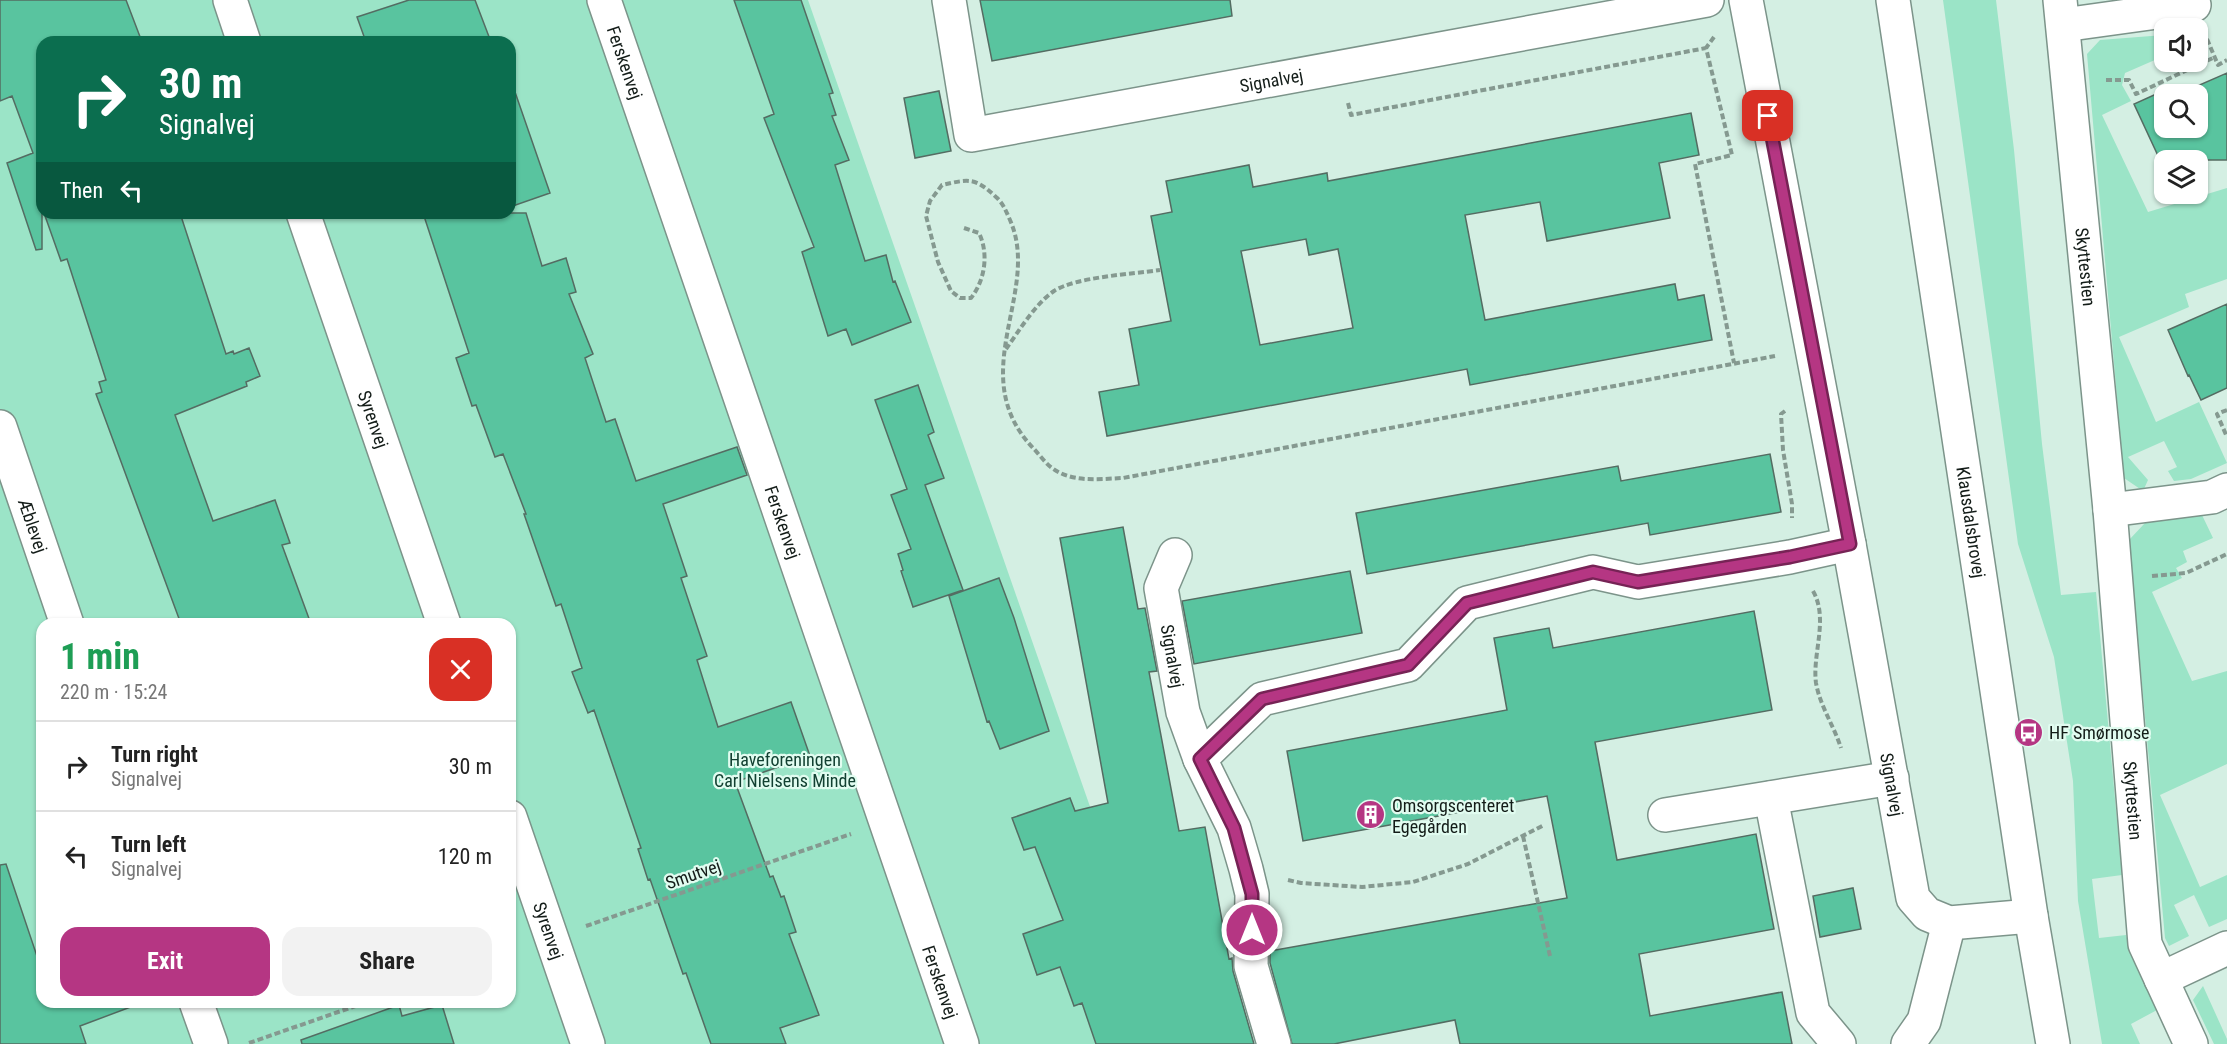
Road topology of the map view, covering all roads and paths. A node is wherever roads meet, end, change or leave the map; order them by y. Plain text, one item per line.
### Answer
1 (230, 0) edge
2 (604, 0) edge
3 (948, 0) edge
4 (1746, 0) edge
5 (1893, 0) edge
6 (2194, 4) dead end
7 (2061, 13) edge
8 (1714, 15) edge
9 (242, 36) edge
10 (1706, 48) junction
11 (2215, 57) dead end
12 (1341, 67) junction
13 (2068, 79) junction
14 (305, 219) edge
15 (964, 228) dead end
16 (1160, 270) dead end
17 (1812, 349) junction
18 (1004, 352) junction
19 (1734, 363) junction
20 (2227, 410) edge
21 (0, 427) edge
22 (2227, 437) edge
23 (2227, 490) edge
24 (2110, 510) junction
25 (1850, 544) junction
26 (2227, 554) edge
27 (1174, 555) dead end
28 (2115, 579) junction
29 (65, 618) edge
30 (442, 618) edge
31 (1200, 759) junction
32 (1892, 778) junction
33 (1771, 798) junction
34 (1665, 815) dead end
35 (886, 822) junction
36 (1544, 825) dead end
37 (516, 835) edge
38 (1523, 836) junction
39 (1246, 869) junction
40 (2031, 916) junction
41 (1948, 922) junction
42 (551, 938) junction
43 (2227, 948) edge
44 (1550, 956) dead end
45 (2162, 979) junction
46 (198, 1008) edge
47 (350, 1008) edge
48 (211, 1044) edge
49 (246, 1044) edge
50 (588, 1044) edge
51 (962, 1044) edge
52 (1274, 1044) edge
53 (1839, 1044) edge
54 (1908, 1044) edge
55 (2053, 1044) edge
56 (2190, 1044) edge

1 - 9 street
2 - 35 street, Ferskenvej
3 - 12 street, Signalvej
4 - 17 street, Signalvej
5 - 40 street, Klausdalsbrovej
6 - 7 street, Skyttestien
7 - 13 street, Skyttestien
8 - 10 path
8 - 12 street, Signalvej
10 - 12 path
10 - 19 path
11 - 13 path
13 - 24 street, Skyttestien
14 - 30 street, Syrenvej
15 - 18 path
16 - 18 path
17 - 19 path
17 - 25 street, Signalvej
18 - 19 path
20 - 22 path
21 - 29 street, Æblevej
23 - 24 street
24 - 28 street, Skyttestien
25 - 31 street
25 - 32 street, Signalvej
26 - 28 path
27 - 31 street, Signalvej
28 - 45 street, Skyttestien
31 - 39 street, Signalvej
32 - 33 street
32 - 41 street, Signalvej
33 - 34 street
33 - 53 street
35 - 42 path, Smutvej
35 - 51 street, Ferskenvej
36 - 38 path
37 - 42 street, Syrenvej
38 - 39 path
38 - 44 path
39 - 52 street, Signalvej
40 - 41 street
40 - 55 street, Klausdalsbrovej
41 - 54 street
42 - 50 street, Syrenvej
43 - 45 street
45 - 56 street, Skyttestien
46 - 48 street
47 - 49 path

